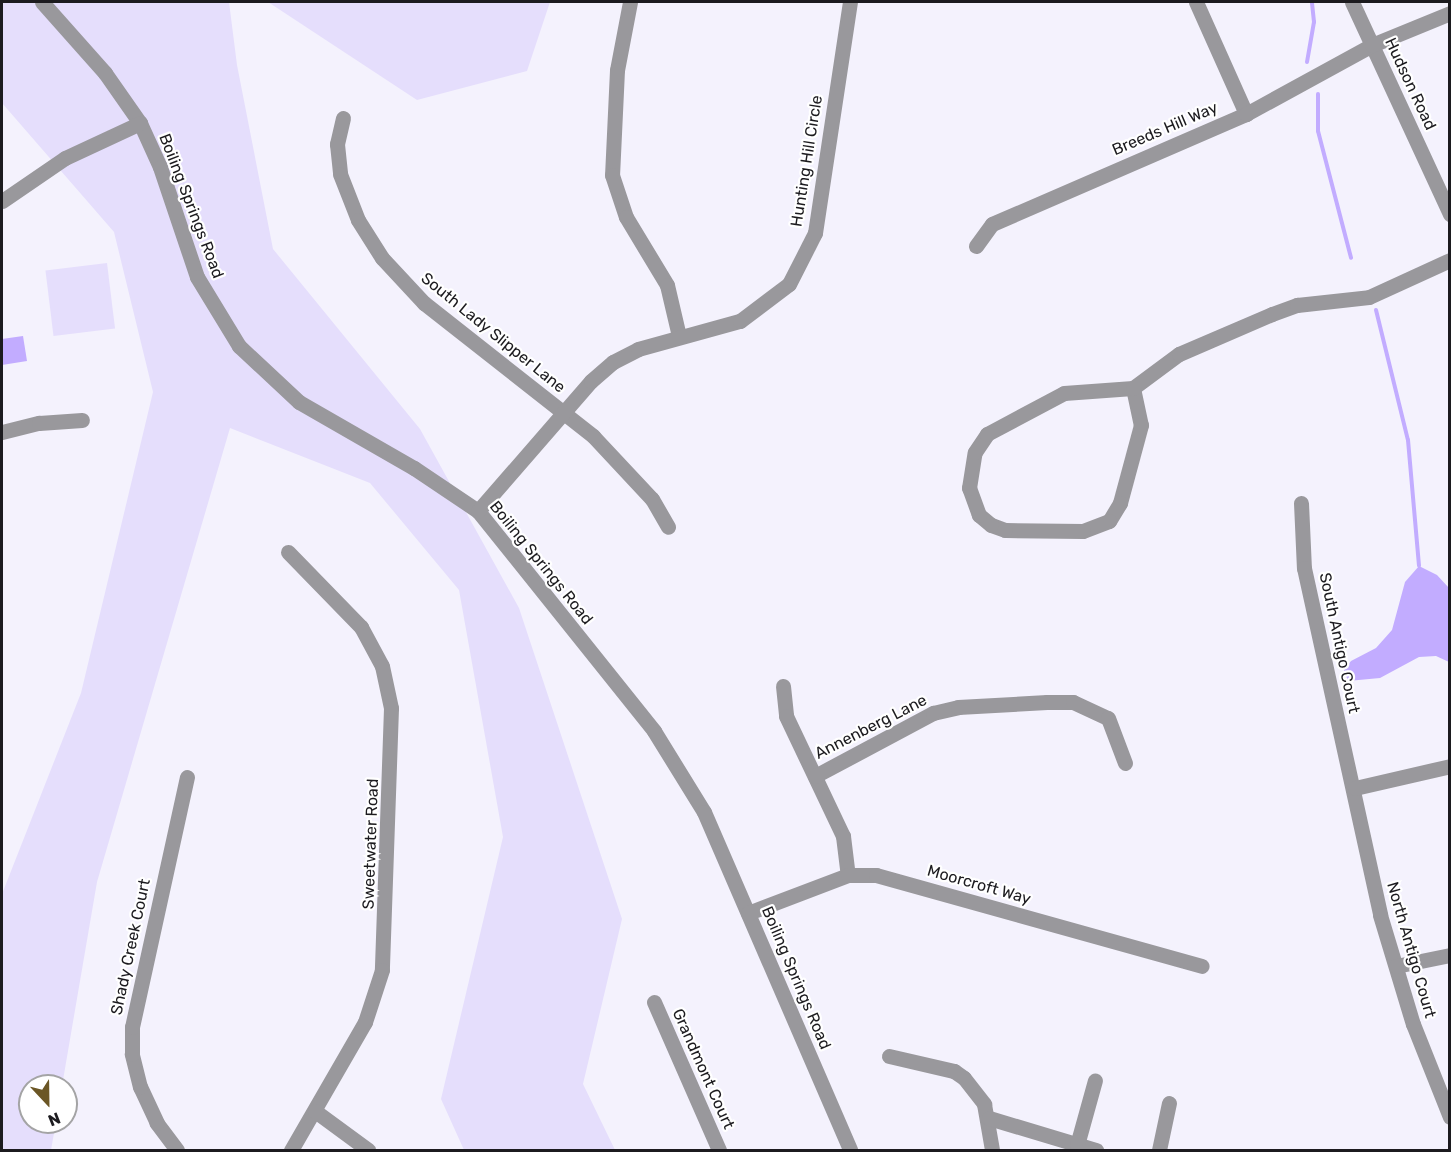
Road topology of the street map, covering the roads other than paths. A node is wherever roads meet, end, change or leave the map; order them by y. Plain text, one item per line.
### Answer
1 (42, 2) edge
2 (630, 2) edge
3 (850, 2) edge
4 (1196, 2) edge
5 (1352, 2) edge
6 (1449, 13) edge
7 (1372, 45) junction
8 (1246, 114) junction
9 (343, 118) dead end
10 (140, 123) junction
11 (2, 200) edge
12 (1449, 214) edge
13 (976, 246) dead end
14 (1449, 260) edge
15 (679, 336) junction
16 (1133, 388) junction
17 (563, 413) junction
18 (82, 420) dead end
19 (2, 432) edge
20 (1301, 503) dead end
21 (478, 511) junction
22 (668, 527) dead end
23 (288, 552) dead end
24 (783, 687) dead end
25 (1125, 763) dead end
26 (1449, 766) edge
27 (815, 776) junction
28 (187, 777) dead end
29 (1354, 788) junction
30 (848, 875) junction
31 (748, 913) junction
32 (1449, 955) edge
33 (1202, 966) dead end
34 (1396, 966) junction
35 (654, 1002) dead end
36 (889, 1056) dead end
37 (1095, 1080) dead end
38 (1169, 1103) dead end
39 (315, 1111) junction
40 (1449, 1117) edge
41 (989, 1118) junction
42 (1077, 1145) junction
43 (987, 1149) edge
44 (177, 1150) edge
45 (291, 1150) edge
46 (368, 1150) edge
47 (719, 1150) edge
48 (850, 1150) edge
49 (1096, 1150) edge
50 (1159, 1150) edge

1 - 10 street, Boiling Springs Road
2 - 15 street
3 - 15 street, Hunting Hill Circle
4 - 8 street
5 - 7 street, Hudson Road
6 - 7 street, Breeds Hill Way
7 - 8 street, Breeds Hill Way
7 - 12 street, Hudson Road
8 - 13 street, Breeds Hill Way
9 - 17 street, South Lady Slipper Lane
10 - 11 street
10 - 21 street, Boiling Springs Road
14 - 16 street
15 - 17 street, Hunting Hill Circle
16 - 16 street
17 - 21 street, Hunting Hill Circle
17 - 22 street, South Lady Slipper Lane
18 - 19 street
20 - 29 street, South Antigo Court
21 - 31 street, Boiling Springs Road
23 - 39 street, Sweetwater Road
24 - 27 street
25 - 27 street, Annenberg Lane
26 - 29 street
27 - 30 street
28 - 44 street, Shady Creek Court
29 - 34 street, North Antigo Court
30 - 31 street, Moorcroft Way
30 - 33 street, Moorcroft Way
31 - 48 street, Boiling Springs Road
32 - 34 street
34 - 40 street, North Antigo Court
35 - 47 street, Grandmont Court
36 - 41 street
37 - 42 street
38 - 50 street
39 - 45 street, Sweetwater Road
39 - 46 street
41 - 42 street
41 - 43 street
42 - 49 street

